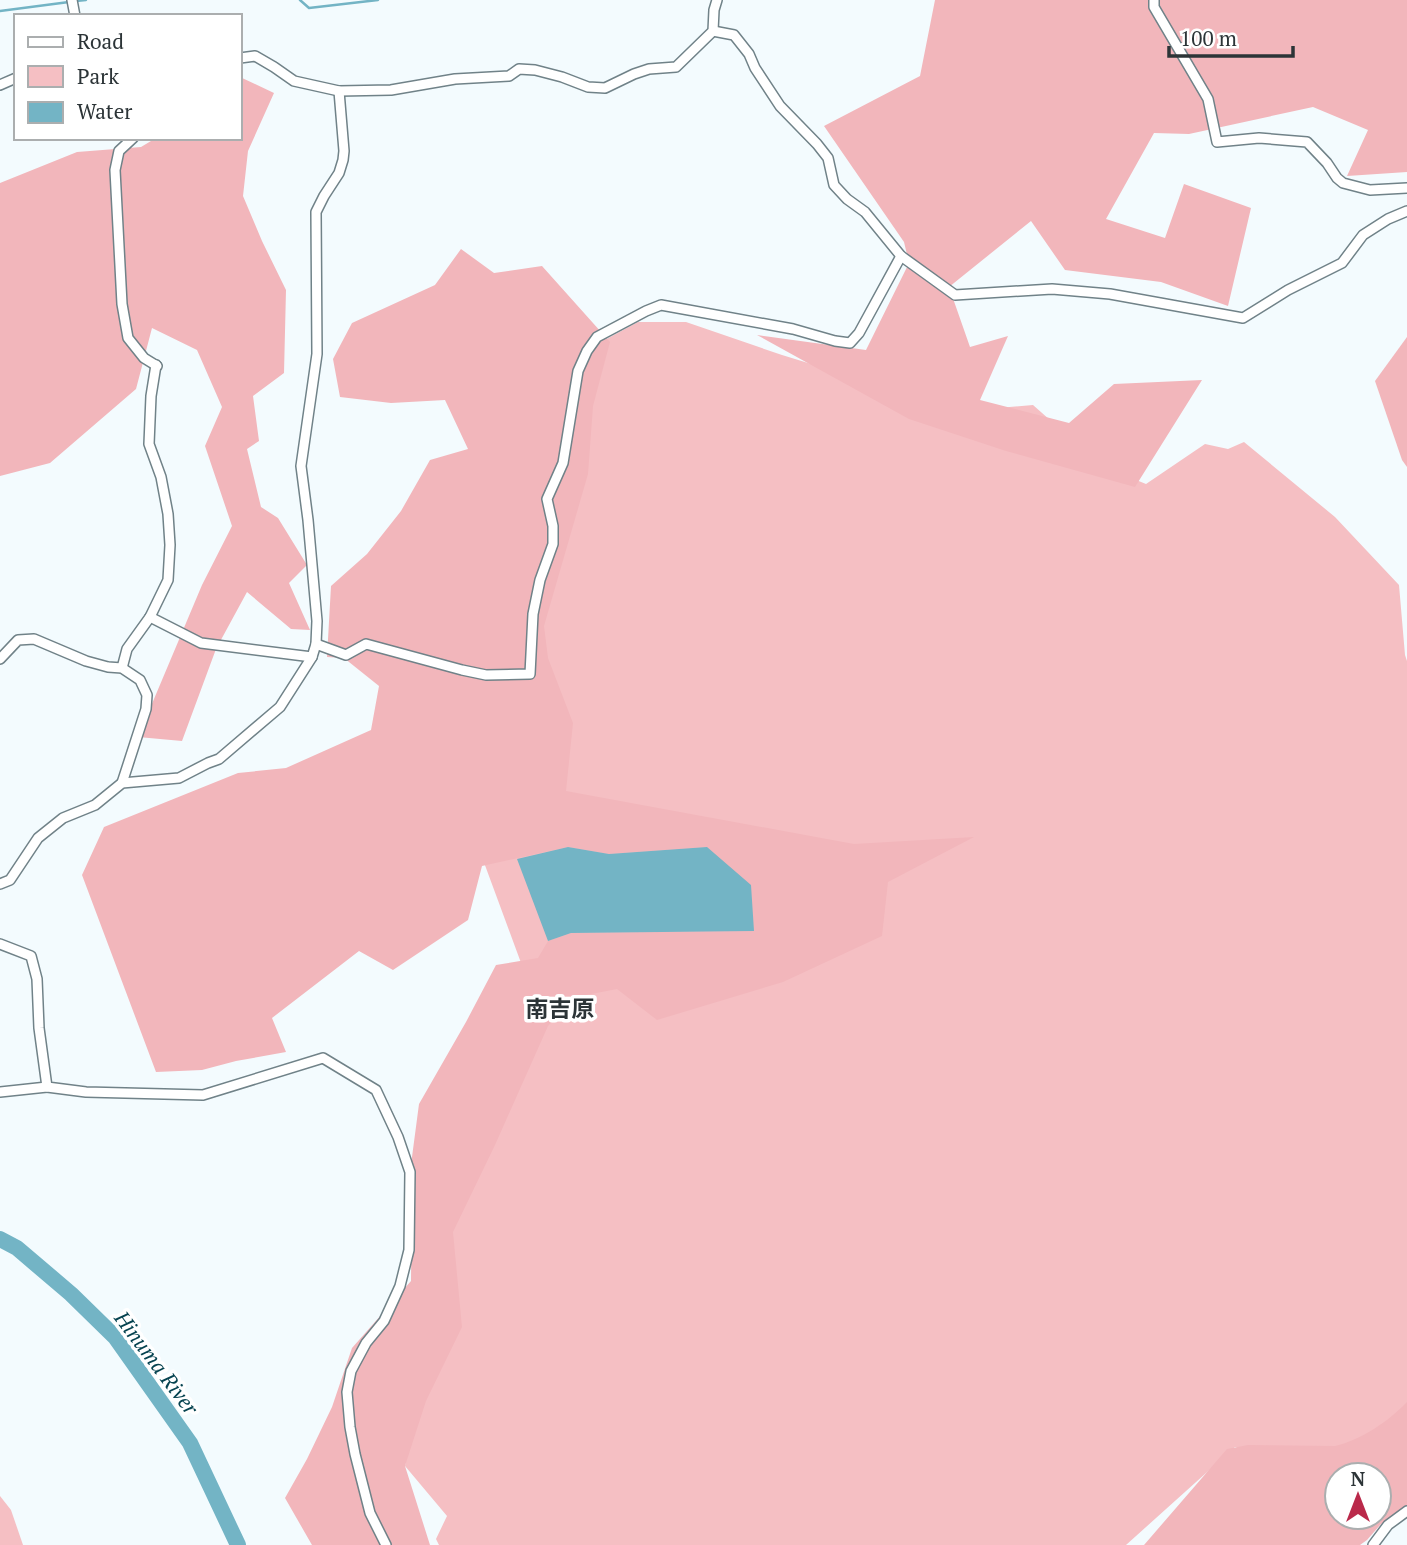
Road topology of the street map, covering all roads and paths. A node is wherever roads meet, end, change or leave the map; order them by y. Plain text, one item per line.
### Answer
1 (717, 0) edge
2 (1153, 0) edge
3 (713, 31) junction
4 (242, 58) edge
5 (339, 91) junction
6 (131, 140) edge
7 (1407, 188) edge
8 (1407, 211) edge
9 (901, 256) junction
10 (150, 617) junction
11 (316, 644) junction
12 (312, 657) junction
13 (0, 659) edge
14 (122, 668) junction
15 (122, 783) junction
16 (0, 884) edge
17 (0, 944) edge
18 (47, 1087) junction
19 (0, 1092) edge
20 (1407, 1511) edge
21 (386, 1545) edge
22 (1373, 1545) edge

1 - 3 street
2 - 7 street
3 - 5 street
3 - 9 street
4 - 5 street
5 - 11 street
6 - 10 street
8 - 9 street
9 - 11 street
10 - 12 street
10 - 14 street
11 - 12 street
12 - 15 street
13 - 14 street
14 - 15 street
15 - 16 street
17 - 18 street
18 - 19 street
18 - 21 street
20 - 22 street

